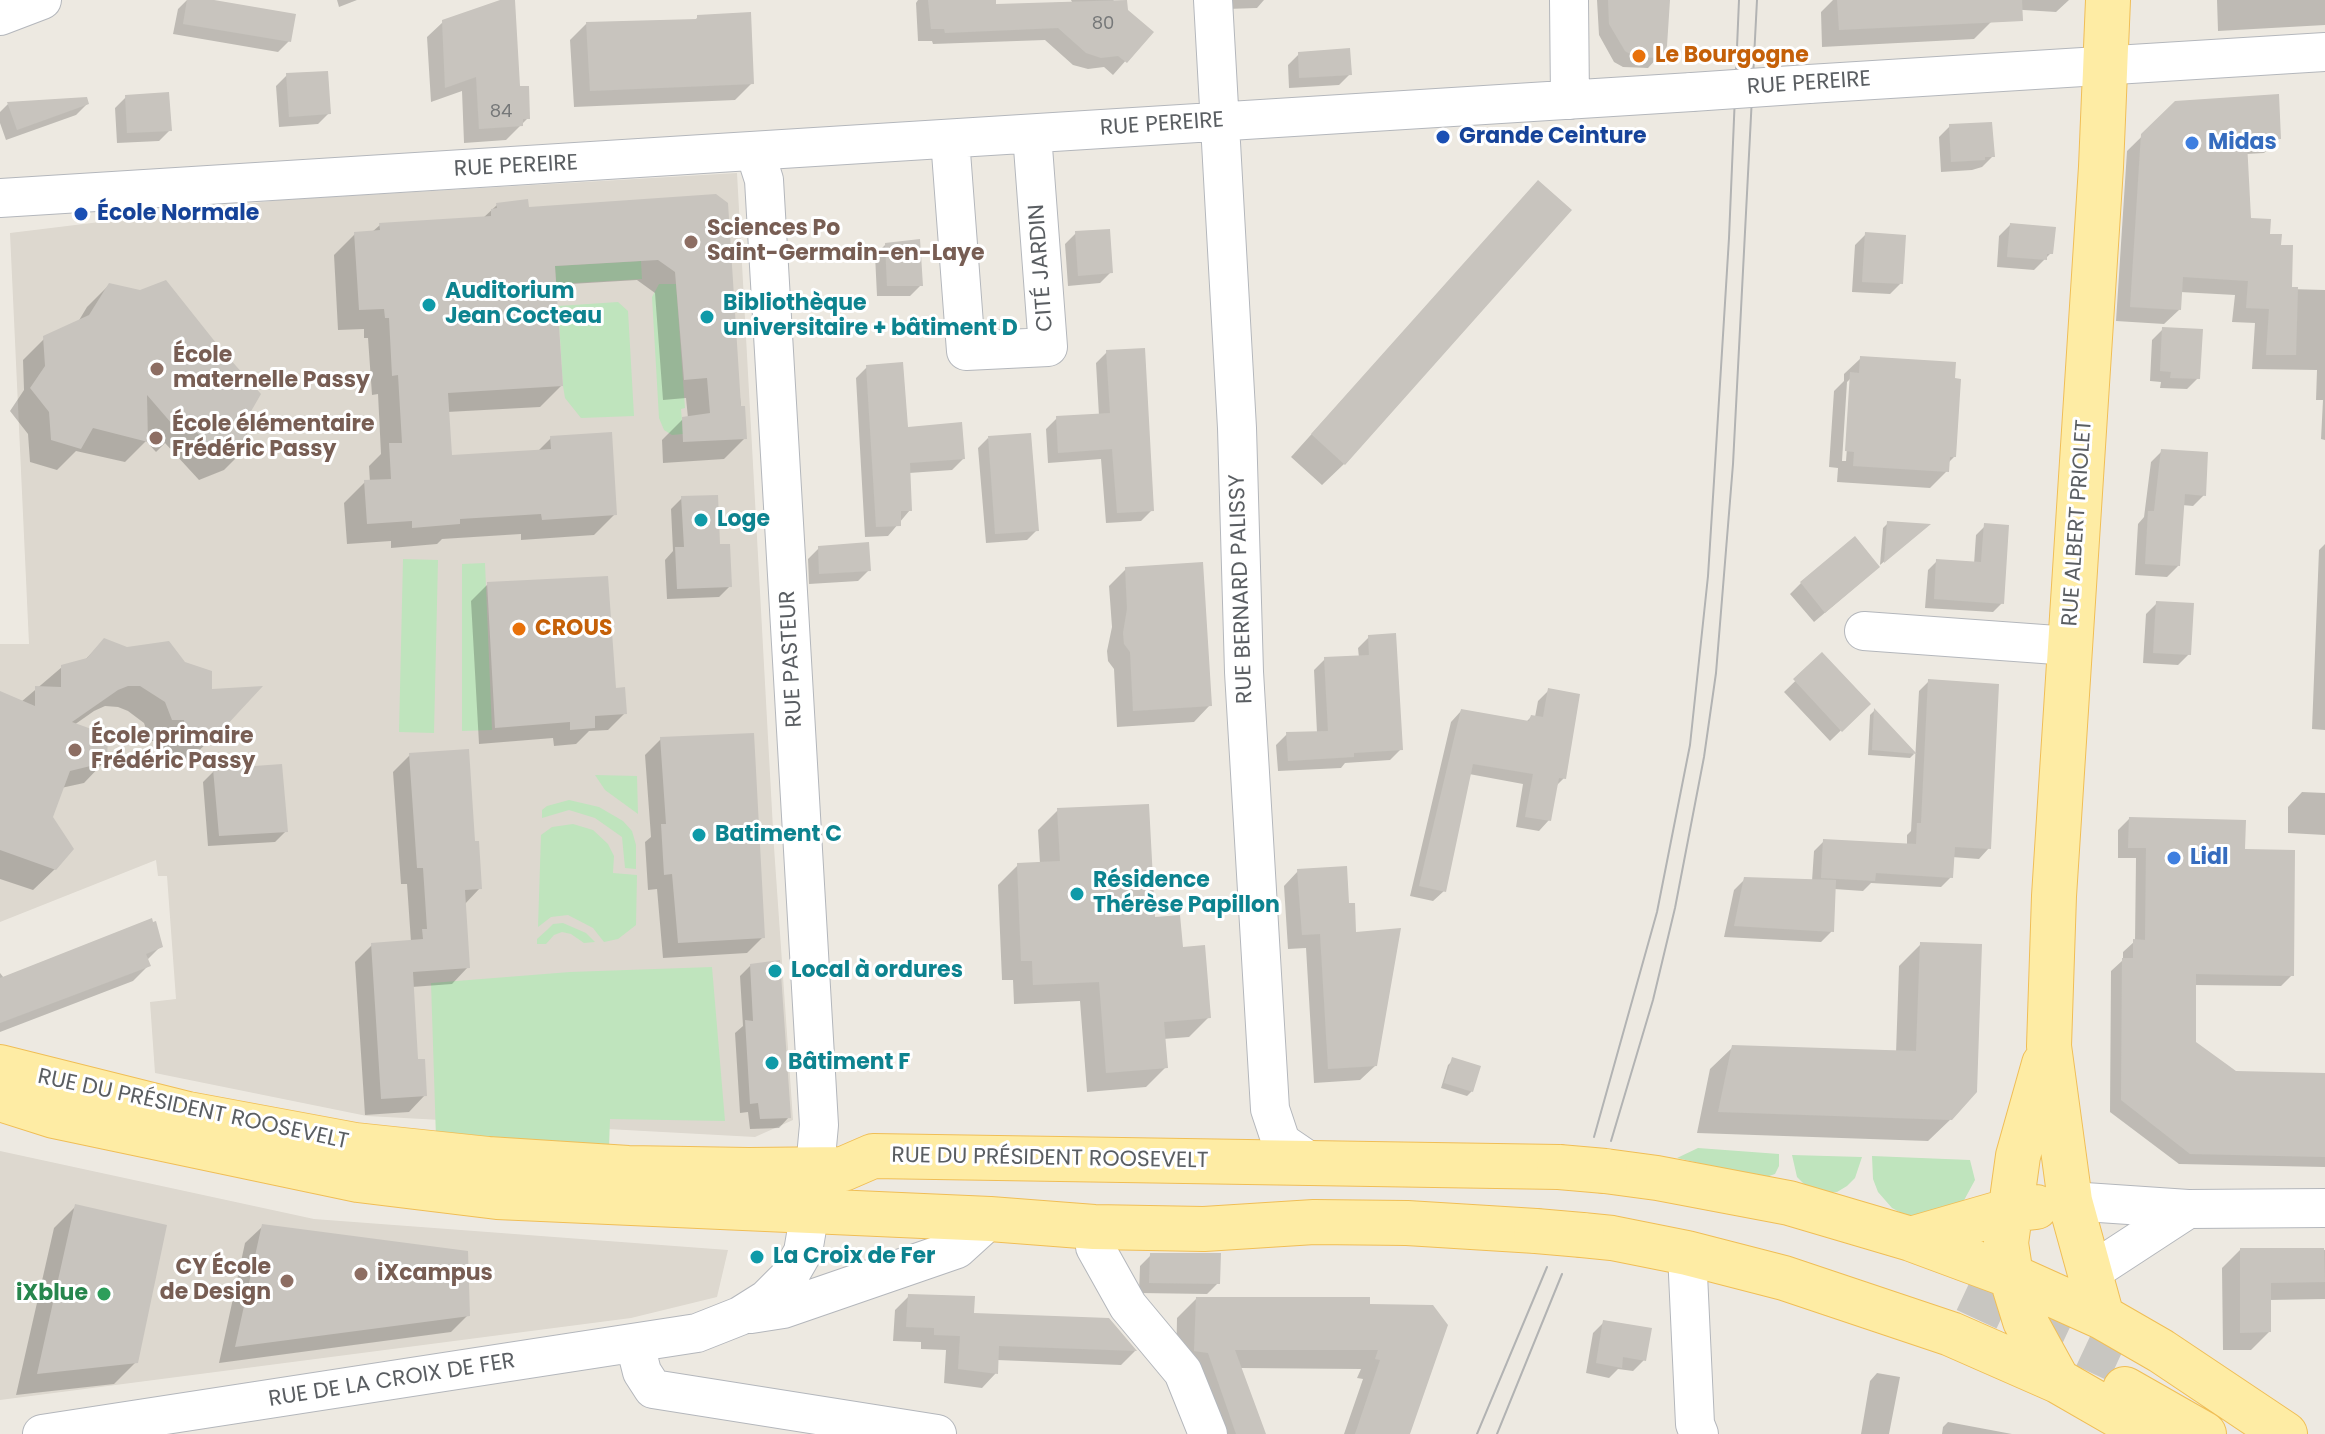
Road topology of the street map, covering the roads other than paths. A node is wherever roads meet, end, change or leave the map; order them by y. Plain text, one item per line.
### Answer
1 (42, 0) edge
2 (1213, 0) edge
3 (1569, 0) edge
4 (2108, 0) edge
5 (0, 16) edge
6 (2325, 52) edge
7 (2104, 66) junction
8 (1570, 100) junction
9 (1218, 121) junction
10 (1032, 134) junction
11 (950, 139) junction
12 (755, 152) junction
13 (0, 198) edge
14 (1864, 631) dead end
15 (2070, 646) junction
16 (2049, 1046) junction
17 (0, 1067) edge
18 (0, 1099) edge
19 (1309, 1161) junction
20 (829, 1168) junction
21 (2070, 1201) junction
22 (1547, 1203) junction
23 (2325, 1208) edge
24 (2188, 1209) junction
25 (2011, 1210) junction
26 (810, 1211) junction
27 (990, 1219) junction
28 (1094, 1227) junction
29 (1587, 1228) junction
30 (1911, 1239) junction
31 (1687, 1253) junction
32 (2011, 1276) junction
33 (2057, 1296) junction
34 (1963, 1312) junction
35 (740, 1316) junction
36 (635, 1344) junction
37 (2058, 1381) junction
38 (42, 1434) edge
39 (937, 1434) edge
40 (1208, 1434) edge
41 (1699, 1434) edge
42 (2150, 1434) edge
43 (2204, 1434) edge
44 (2238, 1434) edge
45 (2285, 1434) edge

1 - 5 street
2 - 9 street, RUE BERNARD PALISSY
3 - 8 street
4 - 7 main road, RUE ALBERT PRIOLET
6 - 7 street, RUE PEREIRE
7 - 8 street, RUE PEREIRE, bridge
7 - 15 main road, RUE ALBERT PRIOLET
8 - 9 street, RUE PEREIRE
9 - 10 street, RUE PEREIRE
9 - 19 street, RUE BERNARD PALISSY
10 - 11 street, RUE PEREIRE
10 - 11 street, CITÉ JARDIN
11 - 12 street, RUE PEREIRE
12 - 13 street, RUE PEREIRE
12 - 20 street, RUE PASTEUR
14 - 15 street
15 - 16 main road, RUE ALBERT PRIOLET
16 - 21 main road, RUE ALBERT PRIOLET
16 - 25 main road, RUE ALBERT PRIOLET
17 - 20 main road, RUE DU PRÉSIDENT ROOSEVELT
18 - 26 main road, RUE DU PRÉSIDENT ROOSEVELT
19 - 20 main road, RUE DU PRÉSIDENT ROOSEVELT
19 - 22 main road, RUE DU PRÉSIDENT ROOSEVELT
20 - 22 main road
20 - 26 main road
21 - 24 street
21 - 25 main road
21 - 33 main road, RUE ALBERT PRIOLET
22 - 27 main road
22 - 28 main road, RUE DU PRÉSIDENT ROOSEVELT
22 - 29 main road
22 - 30 main road, RUE DU PRÉSIDENT ROOSEVELT, bridge
22 - 34 main road
23 - 24 street
24 - 33 street
25 - 30 main road
25 - 32 main road, RUE ALBERT PRIOLET
26 - 27 main road, RUE DU PRÉSIDENT ROOSEVELT
26 - 35 street, RUE DE LA CROIX DE FER
27 - 28 main road, RUE DU PRÉSIDENT ROOSEVELT
27 - 35 street, RUE DE LA CROIX DE FER
28 - 40 street
29 - 31 main road
29 - 34 main road
30 - 32 main road, RUE DU PRÉSIDENT ROOSEVELT
31 - 34 main road
31 - 41 street
32 - 33 main road, RUE ALBERT PRIOLET
33 - 34 main road
33 - 37 main road, RUE ALBERT PRIOLET
33 - 45 main road
34 - 37 main road
35 - 36 street, RUE DE LA CROIX DE FER
36 - 38 street, RUE DE LA CROIX DE FER
36 - 39 street
37 - 42 main road
43 - 44 main road

